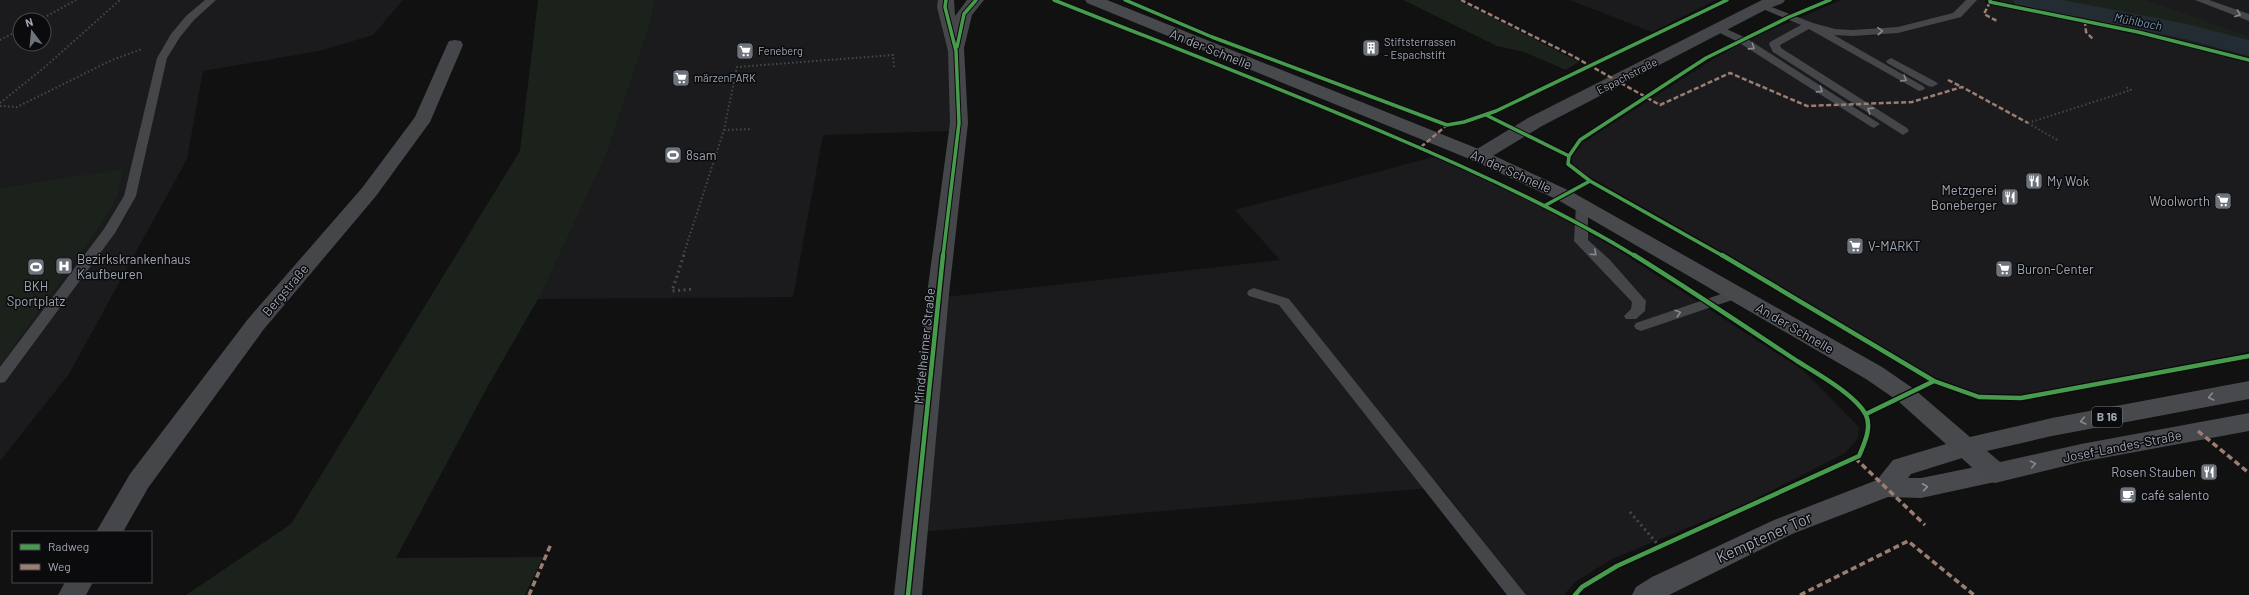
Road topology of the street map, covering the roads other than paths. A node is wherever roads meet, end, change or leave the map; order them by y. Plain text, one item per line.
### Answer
1 (946, 0) edge
2 (976, 0) edge
3 (1093, 0) edge
4 (1777, 0) edge
5 (1972, 0) edge
6 (2200, 0) edge
7 (208, 1) edge
8 (1761, 6) junction
9 (2249, 18) edge
10 (1809, 25) junction
11 (1718, 28) junction
12 (1852, 33) junction
13 (455, 45) dead end
14 (956, 51) junction
15 (1932, 84) dead end
16 (1919, 88) dead end
17 (1903, 131) dead end
18 (1891, 135) dead end
19 (1479, 156) junction
20 (1582, 205) junction
21 (1254, 293) dead end
22 (1736, 294) junction
23 (0, 378) edge
24 (2249, 390) edge
25 (2249, 422) edge
26 (1966, 447) junction
27 (1995, 473) junction
28 (1886, 487) junction
29 (109, 531) edge
30 (78, 583) edge
31 (72, 595) edge
32 (908, 595) edge
33 (1517, 595) edge
34 (1646, 595) edge

1 - 14 street, Mindelheimer Straße
2 - 14 street, Mindelheimer Straße
3 - 19 main road, An der Schnelle
4 - 8 street, Espachstraße
12 -> 5 lane
6 -> 9 lane
7 - 23 lane
8 - 10 lane
8 - 11 street, Espachstraße
10 - 12 lane
10 -> 16 lane
17 -> 10 lane
11 -> 18 lane
11 - 19 street, Espachstraße
12 - 15 lane
13 - 29 street, Bergstraße
14 - 32 street, Mindelheimer Straße
19 - 20 main road, An der Schnelle
20 - 22 main road, An der Schnelle
20 -> 22 lane
21 - 33 lane
22 - 26 main road, An der Schnelle
24 -> 26 main road, B 16
27 -> 25 main road, Josef-Landes-Straße / B 16
26 - 27 main road, An der Schnelle
26 - 28 main road, Kemptener Tor
28 -> 27 main road, Kemptener Tor
28 - 34 main road, Kemptener Tor
30 - 31 street

